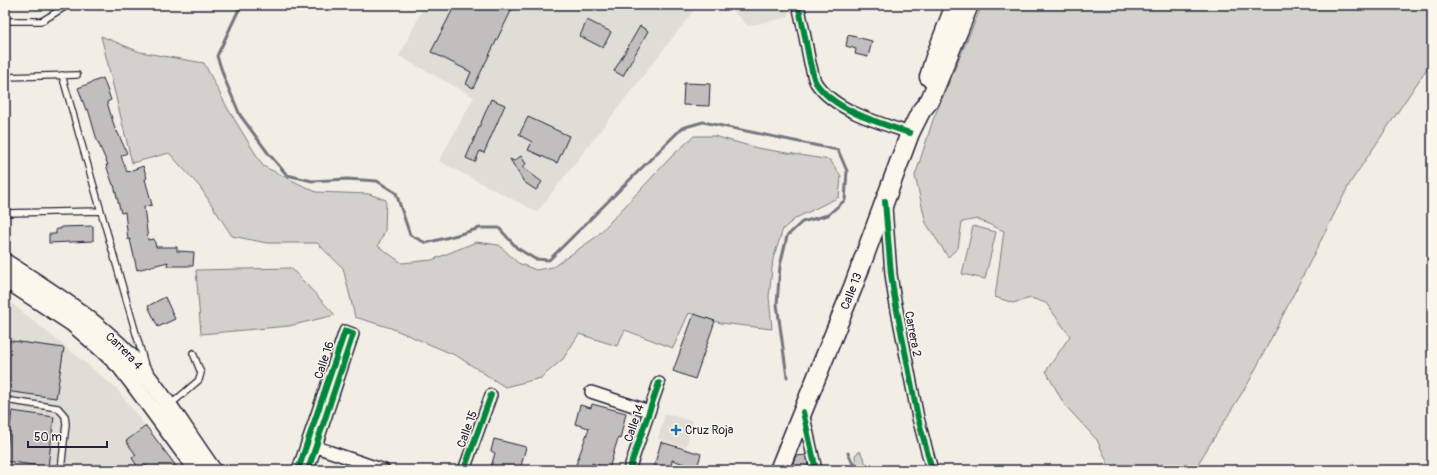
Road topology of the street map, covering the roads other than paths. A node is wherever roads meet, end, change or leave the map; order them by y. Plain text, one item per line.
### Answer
1 (68, 5) edge
2 (798, 5) edge
3 (955, 5) edge
4 (969, 5) edge
5 (5, 21) edge
6 (62, 75) junction
7 (77, 75) dead end
8 (5, 77) edge
9 (921, 111) junction
10 (910, 133) junction
11 (885, 200) junction
12 (101, 211) junction
13 (5, 213) edge
14 (5, 262) edge
15 (5, 279) edge
16 (193, 353) dead end
17 (659, 383) dead end
18 (143, 384) junction
19 (592, 392) dead end
20 (491, 395) dead end
21 (5, 400) edge
22 (168, 406) junction
23 (650, 411) junction
24 (803, 412) junction
25 (316, 447) junction
26 (60, 470) edge
27 (197, 470) edge
28 (212, 470) edge
29 (298, 470) edge
30 (308, 470) edge
31 (384, 470) edge
32 (464, 470) edge
33 (629, 470) edge
34 (779, 470) edge
35 (816, 470) edge
36 (932, 470) edge

1 - 5 lane
2 - 10 street
3 - 9 main road
4 - 9 main road
6 - 7 lane
6 - 8 lane
6 - 12 lane
9 - 10 main road, Calle 13
10 - 11 main road, Calle 13
11 - 24 main road, Calle 13
11 - 36 street, Carrera 2
12 - 13 lane
12 - 18 lane
14 - 18 main road, Carrera 4
15 - 18 main road, Carrera 4
16 - 22 lane
17 - 23 street, Calle 14
18 - 22 main road, Carrera 4
18 - 27 main road, Carrera 4
19 - 23 street
20 - 32 street, Calle 15
21 - 26 lane
22 - 28 main road, Carrera 4
23 - 33 street, Calle 14
24 - 34 main road, Calle 13
24 - 35 street
25 - 29 street, Calle 16
25 - 30 street, Calle 16
25 - 31 street

